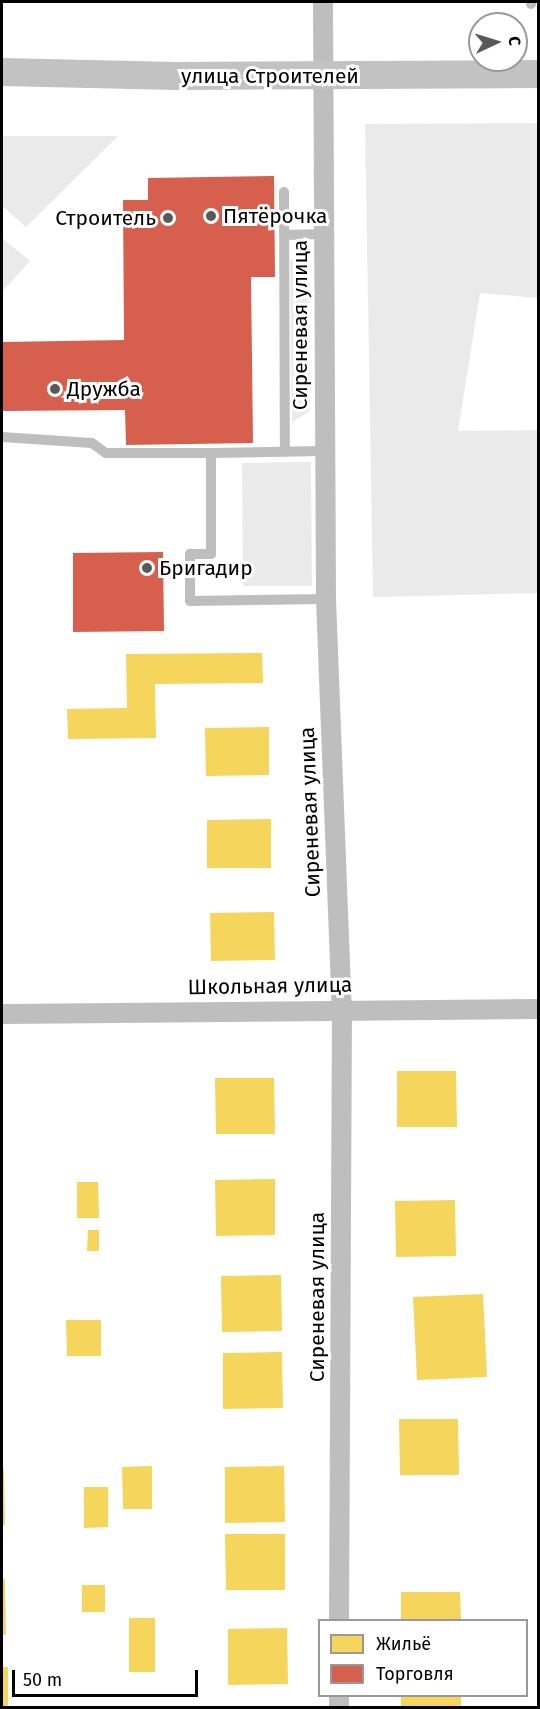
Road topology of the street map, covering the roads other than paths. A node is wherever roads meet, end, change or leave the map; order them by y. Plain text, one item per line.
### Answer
1 (323, 2) edge
2 (2, 72) edge
3 (538, 74) edge
4 (324, 76) junction
5 (284, 192) dead end
6 (324, 234) junction
7 (284, 235) junction
8 (2, 437) edge
9 (324, 450) junction
10 (285, 451) junction
11 (211, 453) junction
12 (326, 599) junction
13 (342, 1009) junction
14 (538, 1009) edge
15 (2, 1014) edge
16 (339, 1619) edge

1 - 4 street, Сиреневая улица
2 - 4 street, улица Строителей
3 - 4 street, улица Строителей
4 - 6 street, Сиреневая улица
5 - 7 lane
6 - 7 lane
6 - 9 street, Сиреневая улица
7 - 10 lane
8 - 11 lane
9 - 10 lane
9 - 12 street, Сиреневая улица
10 - 11 lane
11 - 12 lane
12 - 13 street, Сиреневая улица
13 - 14 street, Школьная улица
13 - 15 street, Школьная улица
13 - 16 street, Сиреневая улица

